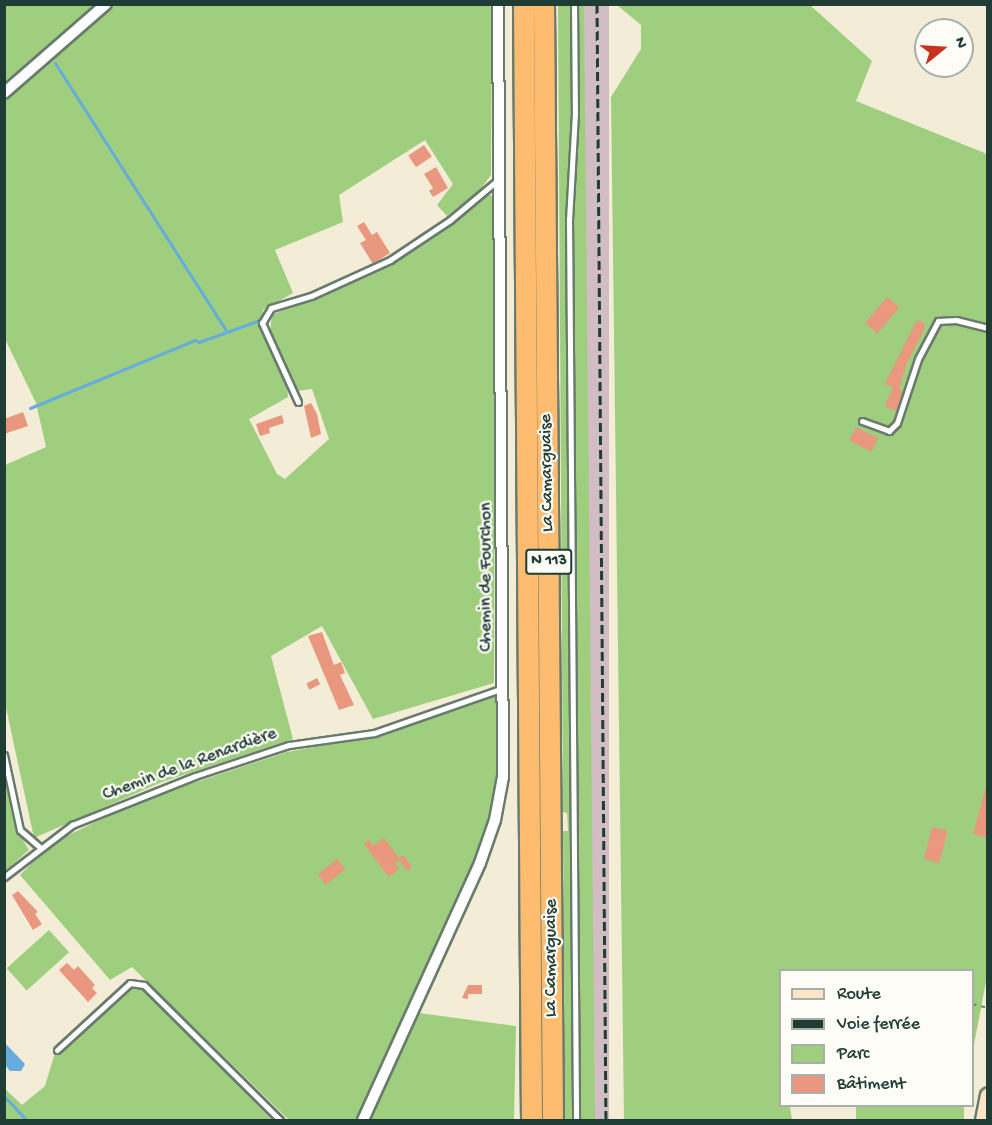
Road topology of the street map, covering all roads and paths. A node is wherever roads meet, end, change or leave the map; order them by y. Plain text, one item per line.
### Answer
1 (106, 4) edge
2 (498, 4) edge
3 (524, 4) edge
4 (544, 4) edge
5 (574, 4) edge
6 (4, 93) edge
7 (500, 178) junction
8 (987, 328) edge
9 (298, 402) dead end
10 (862, 421) dead end
11 (504, 688) junction
12 (4, 754) edge
13 (41, 848) junction
14 (4, 877) edge
15 (531, 1009) junction
16 (57, 1050) dead end
17 (987, 1095) edge
18 (280, 1120) edge
19 (363, 1120) edge
20 (527, 1120) edge
21 (532, 1120) edge
22 (553, 1120) edge
23 (576, 1120) edge
24 (983, 1120) edge

1 - 6 street
2 - 7 street, Chemin de Fourchon
3 - 15 highway, La Camarguaise / N 113
4 - 22 highway, La Camarguaise / N 113
5 - 23 lane
7 - 9 lane
7 - 11 street, Chemin de Fourchon
8 - 10 lane
11 - 13 lane, Chemin de la Renardière
11 - 19 street, Chemin de Fourchon
12 - 13 lane
13 - 14 lane, Chemin de la Renardière
15 - 20 highway
15 - 21 highway, La Camarguaise / N 113
16 - 18 lane
17 - 24 main road

